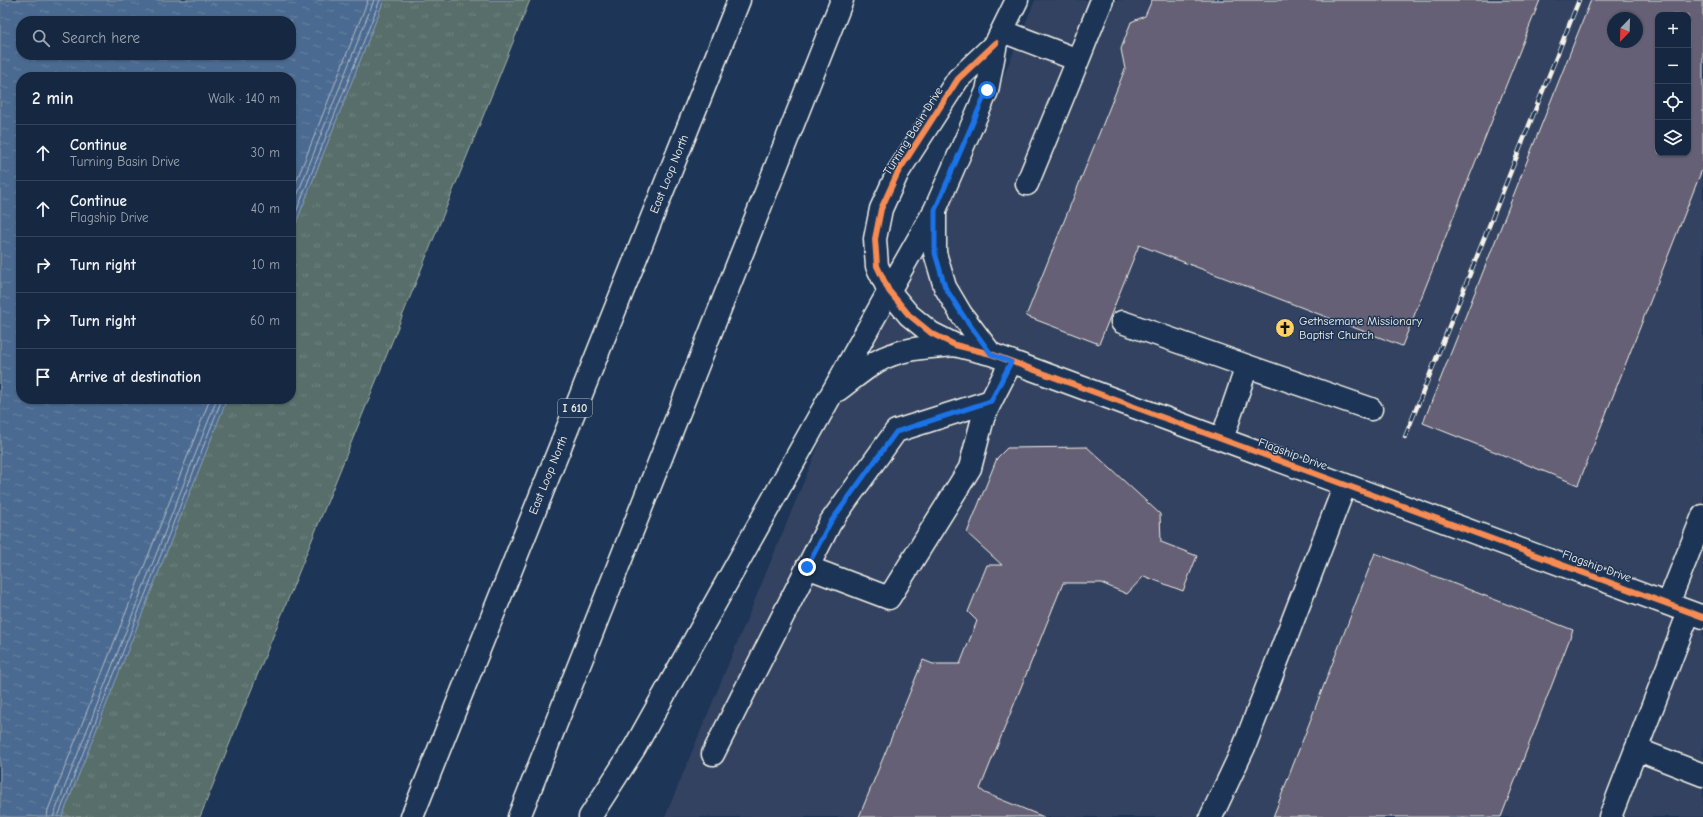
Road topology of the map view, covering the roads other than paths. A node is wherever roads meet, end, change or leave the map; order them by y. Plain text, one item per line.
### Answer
1 (738, 0) edge
2 (842, 0) edge
3 (1017, 0) edge
4 (1102, 0) edge
5 (999, 37) junction
6 (1078, 60) junction
7 (1027, 184) dead end
8 (935, 210) junction
9 (889, 291) junction
10 (1122, 322) dead end
11 (955, 346) junction
12 (1001, 358) junction
13 (1247, 366) junction
14 (832, 394) junction
15 (991, 401) junction
16 (1371, 409) dead end
17 (1222, 439) junction
18 (1345, 485) junction
19 (1703, 516) edge
20 (807, 567) junction
21 (1668, 604) junction
22 (1696, 615) edge
23 (1636, 749) junction
24 (713, 754) dead end
25 (1703, 775) edge
26 (412, 817) edge
27 (519, 817) edge
28 (590, 817) edge
29 (1211, 817) edge
30 (1610, 817) edge

1 - 26 main road, East Loop North / I 610
2 - 27 main road
3 - 5 main road, Turning Basin Drive
4 - 6 main road
5 - 6 main road
5 - 8 main road, Turning Basin Drive
5 - 9 main road, Turning Basin Drive
6 - 7 main road
8 - 9 main road, Turning Basin Drive
8 - 12 main road
9 - 11 main road, Flagship Drive
9 - 14 main road
10 - 13 main road
11 - 12 main road, Flagship Drive
11 - 14 main road
12 - 15 main road
12 - 17 main road, Flagship Drive
13 - 16 main road
13 - 17 main road
14 - 28 main road
15 - 20 main road
15 - 20 main road
17 - 18 main road, Flagship Drive
18 - 21 main road, Flagship Drive
18 - 29 main road
19 - 21 main road
20 - 24 main road
21 - 22 main road, Flagship Drive
22 - 23 main road
23 - 25 main road
23 - 30 main road

